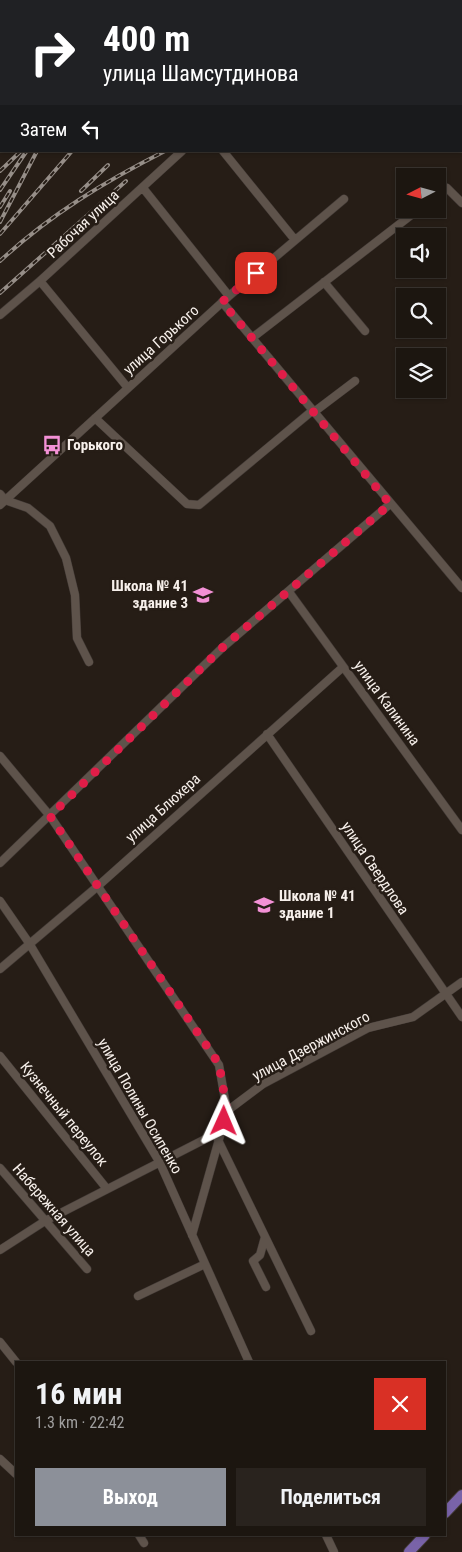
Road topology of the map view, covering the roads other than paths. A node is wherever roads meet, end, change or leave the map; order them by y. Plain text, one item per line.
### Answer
1 (181, 152) edge
2 (224, 152) edge
3 (143, 188) junction
4 (446, 189) edge
5 (344, 199) dead end
6 (462, 203) edge
7 (407, 218) edge
8 (295, 240) junction
9 (40, 282) junction
10 (324, 282) junction
11 (229, 296) junction
12 (222, 302) junction
13 (0, 315) edge
14 (365, 332) dead end
15 (252, 338) junction
16 (355, 382) dead end
17 (128, 388) junction
18 (313, 412) junction
19 (95, 418) junction
20 (2, 500) edge
21 (390, 504) junction
22 (462, 588) edge
23 (289, 592) junction
24 (88, 662) dead end
25 (344, 667) junction
26 (267, 734) junction
27 (0, 756) edge
28 (50, 816) junction
29 (462, 830) edge
30 (0, 863) edge
31 (98, 886) junction
32 (0, 902) edge
33 (29, 943) junction
34 (0, 969) edge
35 (462, 982) edge
36 (445, 995) junction
37 (462, 1017) edge
38 (0, 1056) edge
39 (227, 1111) junction
40 (221, 1131) junction
41 (218, 1140) junction
42 (160, 1163) junction
43 (0, 1168) edge
44 (107, 1189) junction
45 (45, 1221) junction
46 (192, 1235) junction
47 (265, 1237) junction
48 (0, 1250) edge
49 (205, 1264) junction
50 (88, 1269) dead end
51 (266, 1287) dead end
52 (138, 1296) dead end
53 (311, 1331) dead end
54 (0, 1342) edge
55 (15, 1361) edge
56 (249, 1361) edge
57 (0, 1458) edge
58 (15, 1473) edge
59 (462, 1495) edge
60 (446, 1512) edge
61 (140, 1536) edge
62 (326, 1536) edge
63 (424, 1536) edge
64 (144, 1543) dead end
65 (334, 1552) edge
66 (409, 1552) edge

1 - 3 street, Рабочая улица
2 - 8 street
3 - 9 street, Рабочая улица
3 - 11 street
4 - 6 street
5 - 8 street, улица Горького
7 - 10 street
8 - 11 street, улица Горького
9 - 13 street, Рабочая улица
9 - 17 street
10 - 14 street
10 - 15 street
11 - 12 street, улица Горького
12 - 15 street
12 - 17 street, улица Горького
15 - 18 street
16 - 18 street
17 - 19 street, улица Горького
18 - 19 street
18 - 21 street
19 - 20 street, улица Горького
20 - 24 street
21 - 22 street
21 - 23 street
23 - 25 street, улица Калинина
23 - 28 street
25 - 26 street, улица Блюхера
25 - 29 street, улица Калинина
26 - 31 street, улица Блюхера
26 - 36 street, улица Свердлова
27 - 28 street
28 - 30 street
28 - 31 street
31 - 33 street, улица Блюхера
31 - 39 street
32 - 33 street, улица Полины Осипенко
33 - 34 street, улица Блюхера
33 - 42 street, улица Полины Осипенко
35 - 36 street, улица Дзержинского
36 - 37 street, улица Свердлова
36 - 39 street, улица Дзержинского
38 - 44 street, Кузнечный переулок
39 - 40 street
40 - 41 street
40 - 42 street
41 - 46 street
41 - 47 street
42 - 44 street
42 - 46 street, улица Полины Осипенко
43 - 45 street, Набережная улица
44 - 45 street
45 - 48 street
45 - 50 street, Набережная улица
46 - 49 street, улица Полины Осипенко
47 - 51 street
47 - 53 street
49 - 52 street
49 - 56 street, улица Полины Осипенко
54 - 55 street
57 - 58 street
59 - 60 main road
61 - 64 street
62 - 65 street
63 - 66 main road

